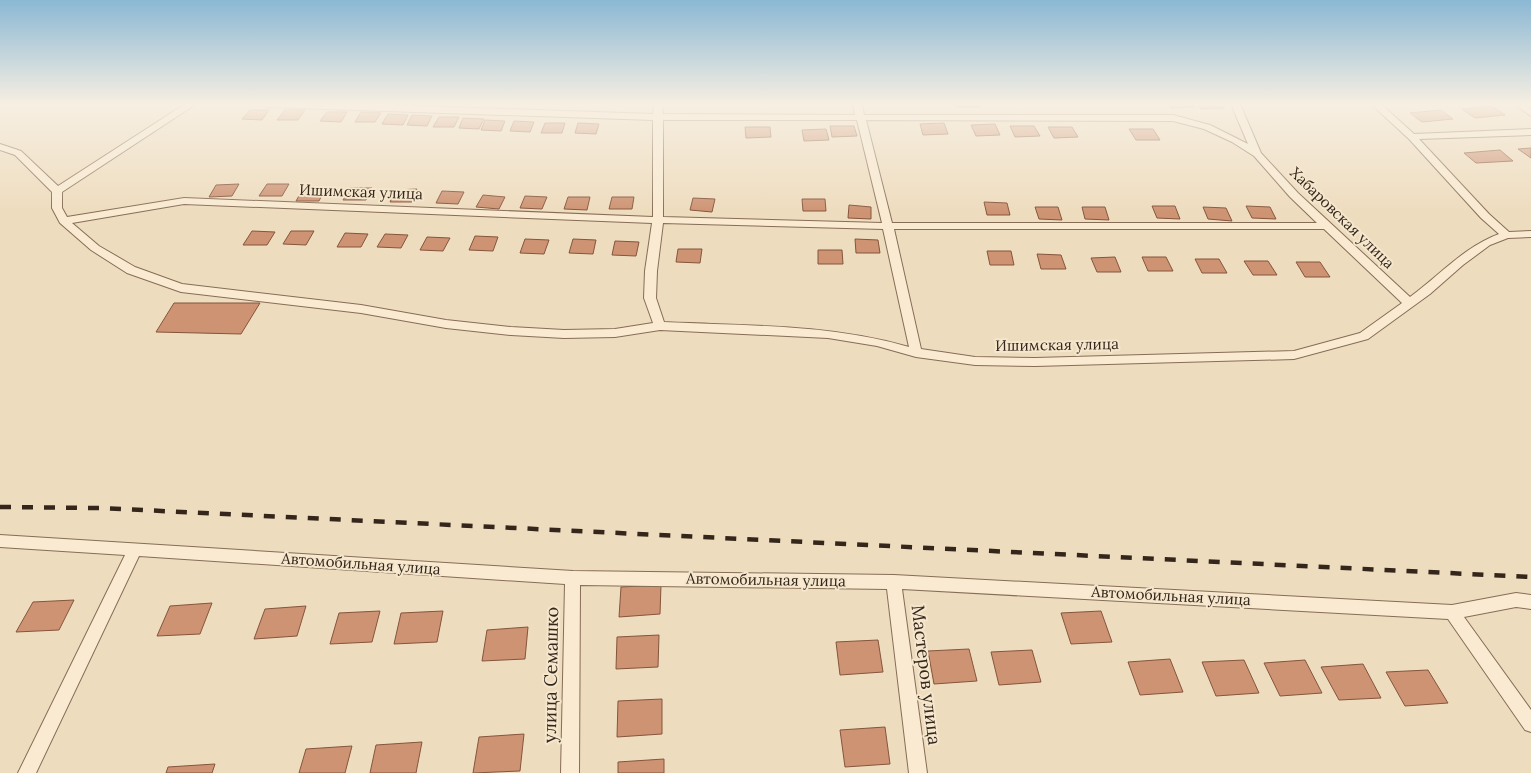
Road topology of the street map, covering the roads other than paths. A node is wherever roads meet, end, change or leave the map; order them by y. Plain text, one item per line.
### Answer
1 (136, 140) edge
2 (658, 140) edge
3 (867, 140) edge
4 (1235, 140) edge
5 (1251, 140) edge
6 (1415, 140) edge
7 (0, 147) edge
8 (1257, 154) junction
9 (57, 191) junction
10 (658, 220) junction
11 (64, 221) junction
12 (888, 226) junction
13 (1326, 226) junction
14 (1531, 234) edge
15 (1507, 236) junction
16 (1408, 302) junction
17 (660, 326) junction
18 (916, 353) junction
19 (0, 541) edge
20 (135, 550) junction
21 (573, 578) junction
22 (894, 582) junction
23 (1531, 602) edge
24 (1452, 612) junction
25 (1531, 724) edge
26 (27, 773) edge
27 (570, 773) edge
28 (918, 773) edge

1 - 9 street
2 - 10 street
3 - 12 street
4 - 8 street, Хабаровская улица
5 - 8 street, Хабаровская улица
6 - 15 street
7 - 9 street
8 - 13 street, Хабаровская улица
9 - 11 street
10 - 11 street, Ишимская улица
10 - 12 street, Ишимская улица
10 - 17 street
11 - 17 street, Ишимская улица
12 - 13 street, Ишимская улица
12 - 18 street
13 - 16 street, Хабаровская улица
14 - 15 street, Ишимская улица
15 - 16 street, Ишимская улица
16 - 18 street, Ишимская улица
17 - 18 street, Ишимская улица
19 - 20 street, Автомобильная улица
20 - 21 street, Автомобильная улица
20 - 26 street
21 - 22 street, Автомобильная улица
21 - 27 street, улица Семашко
22 - 24 street, Автомобильная улица
22 - 28 street, Мастеров улица
23 - 24 street, Автомобильная улица
24 - 25 street

